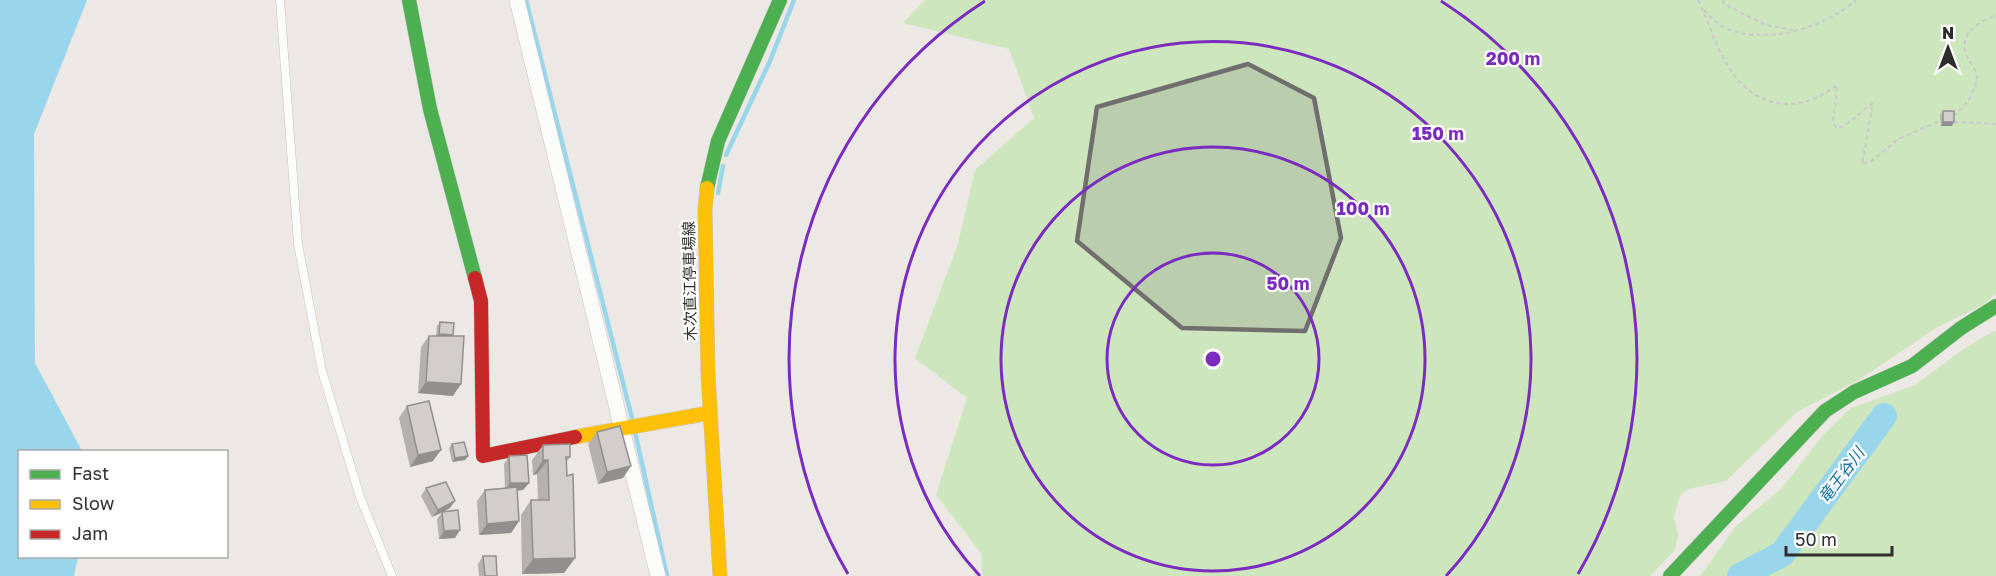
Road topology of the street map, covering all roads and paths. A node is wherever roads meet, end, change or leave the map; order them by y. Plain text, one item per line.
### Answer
1 (280, 0) edge
2 (408, 0) edge
3 (517, 0) edge
4 (780, 0) edge
5 (1698, 0) edge
6 (1723, 0) edge
7 (1856, 0) edge
8 (1702, 9) junction
9 (1996, 15) edge
10 (1797, 30) junction
11 (1940, 121) edge
12 (1996, 124) edge
13 (1996, 306) edge
14 (709, 413) junction
15 (622, 427) junction
16 (392, 576) edge
17 (658, 576) edge
18 (720, 576) edge
19 (1670, 576) edge

1 - 16 lane
2 - 15 street
3 - 15 street
4 - 14 street, 木次直江停車場線
5 - 8 path
6 - 10 path
7 - 10 path
8 - 10 path
8 - 11 path
9 - 12 path
13 - 19 street
14 - 15 street
14 - 18 street, 木次直江停車場線
15 - 17 street

